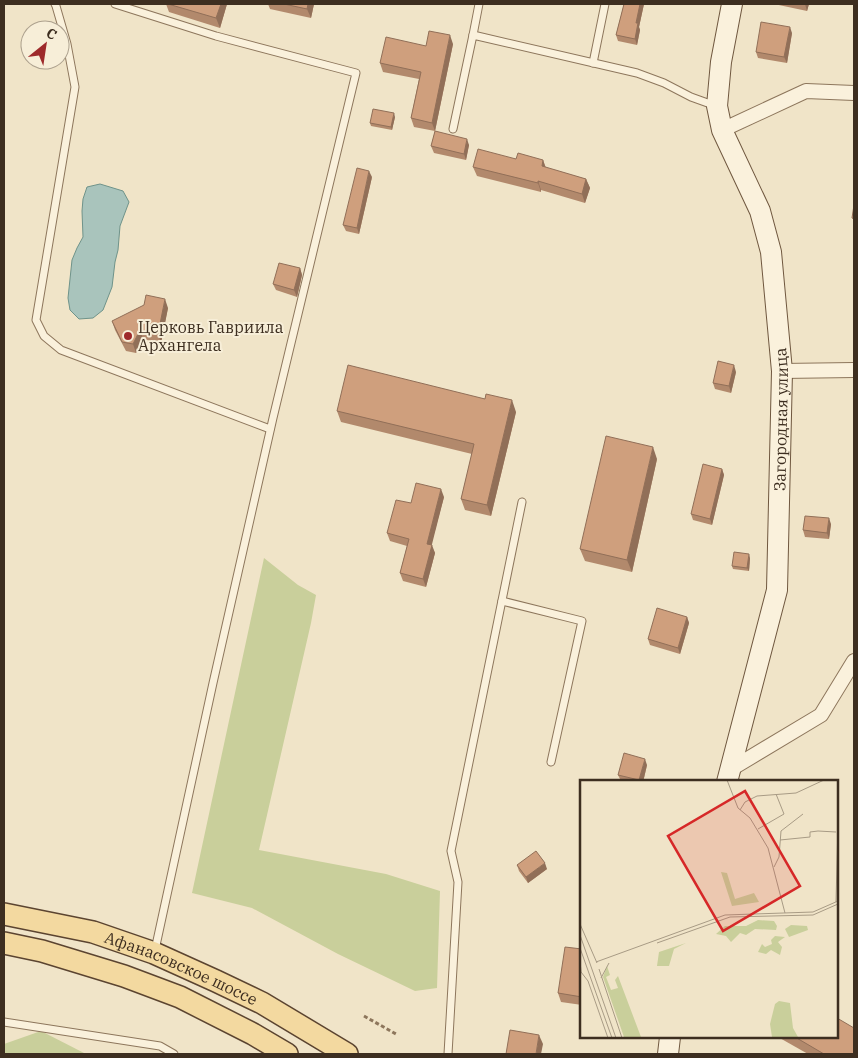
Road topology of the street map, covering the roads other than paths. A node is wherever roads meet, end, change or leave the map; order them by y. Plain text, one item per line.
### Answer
1 (55, 4) edge
2 (115, 4) edge
3 (479, 4) edge
4 (605, 4) edge
5 (732, 4) edge
6 (473, 35) junction
7 (593, 63) junction
8 (854, 93) edge
9 (717, 106) junction
10 (453, 128) dead end
11 (722, 130) junction
12 (854, 370) edge
13 (782, 371) junction
14 (270, 429) junction
15 (522, 502) dead end
16 (502, 601) junction
17 (854, 661) edge
18 (550, 762) dead end
19 (729, 776) edge
20 (4, 914) edge
21 (4, 943) edge
22 (154, 953) junction
23 (4, 1022) edge
24 (670, 1038) edge
25 (174, 1054) edge
26 (287, 1054) edge
27 (347, 1054) edge
28 (448, 1054) edge
29 (668, 1054) edge

1 - 14 lane
2 - 14 lane
3 - 6 lane
4 - 7 lane
5 - 9 street, Загородная улица
6 - 7 lane
6 - 10 lane
7 - 9 lane
8 - 11 street
9 - 11 street, Загородная улица
11 - 13 street, Загородная улица
12 - 13 street
13 - 19 street, Загородная улица
14 - 22 lane
15 - 16 lane
16 - 18 lane
16 - 28 lane
17 - 19 street
20 - 22 main road, Афанасовское шоссе
21 - 26 main road, Афанасовское шоссе
22 - 27 main road, Афанасовское шоссе
23 - 25 lane
24 - 29 street

